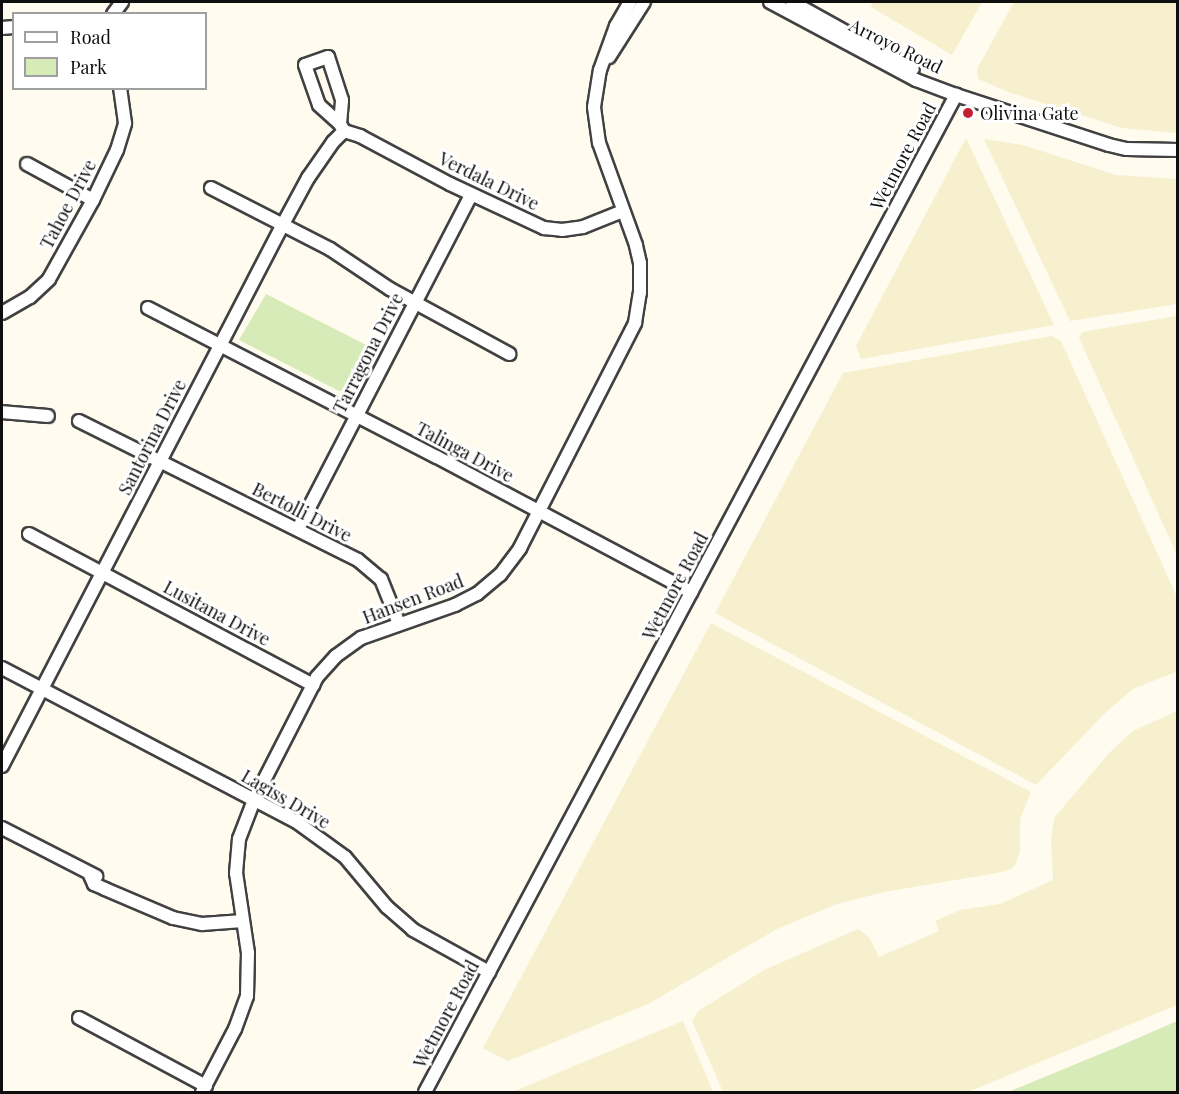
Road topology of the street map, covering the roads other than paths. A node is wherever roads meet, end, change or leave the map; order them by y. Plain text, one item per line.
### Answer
1 (630, 2) edge
2 (644, 2) edge
3 (770, 2) edge
4 (792, 2) edge
5 (600, 70) junction
6 (944, 89) junction
7 (120, 90) edge
8 (956, 95) junction
9 (342, 127) junction
10 (1178, 150) edge
11 (27, 164) dead end
12 (211, 188) dead end
13 (471, 195) junction
14 (93, 200) junction
15 (623, 211) junction
16 (282, 226) junction
17 (415, 302) junction
18 (148, 308) dead end
19 (2, 313) edge
20 (219, 346) junction
21 (509, 354) dead end
22 (2, 412) edge
23 (48, 416) dead end
24 (356, 416) junction
25 (79, 421) dead end
26 (159, 462) junction
27 (538, 512) junction
28 (298, 529) junction
29 (29, 534) dead end
30 (103, 573) junction
31 (692, 592) junction
32 (399, 624) junction
33 (2, 668) edge
34 (313, 685) junction
35 (41, 690) junction
36 (2, 766) edge
37 (254, 800) junction
38 (2, 828) edge
39 (243, 921) junction
40 (489, 972) junction
41 (79, 1018) dead end
42 (204, 1089) edge
43 (424, 1092) edge

1 - 5 street, Hansen Road
2 - 5 street, Hansen Road
3 - 6 street, Arroyo Road
4 - 6 street, Arroyo Road
5 - 15 street, Hansen Road
6 - 8 street, Arroyo Road
7 - 14 street, Tahoe Drive
8 - 10 street, Arroyo Road
8 - 31 street, Wetmore Road
9 - 9 street
9 - 13 street, Verdala Drive
9 - 16 street, Santorina Drive
11 - 14 street
12 - 16 street
13 - 15 street, Verdala Drive
13 - 17 street, Tarragona Drive
14 - 19 street, Tahoe Drive
15 - 27 street, Hansen Road
16 - 17 street
16 - 20 street, Santorina Drive
17 - 21 street
17 - 24 street, Tarragona Drive
18 - 20 street, Talinga Drive
20 - 24 street, Talinga Drive
20 - 26 street, Santorina Drive
22 - 23 street
24 - 27 street, Talinga Drive
24 - 28 street, Tarragona Drive
25 - 26 street, Bertolli Drive
26 - 28 street, Bertolli Drive
26 - 30 street, Santorina Drive
27 - 31 street, Talinga Drive
27 - 32 street, Hansen Road
28 - 32 street, Bertolli Drive
29 - 30 street, Lusitana Drive
30 - 34 street, Lusitana Drive
30 - 35 street, Santorina Drive
31 - 40 street, Wetmore Road
32 - 34 street, Hansen Road
33 - 35 street, Lagiss Drive
34 - 37 street, Hansen Road
35 - 36 street, Santorina Drive
35 - 37 street, Lagiss Drive
37 - 39 street, Hansen Road
37 - 40 street, Lagiss Drive
38 - 39 street
39 - 42 street, Hansen Road
40 - 43 street, Wetmore Road
41 - 42 street

